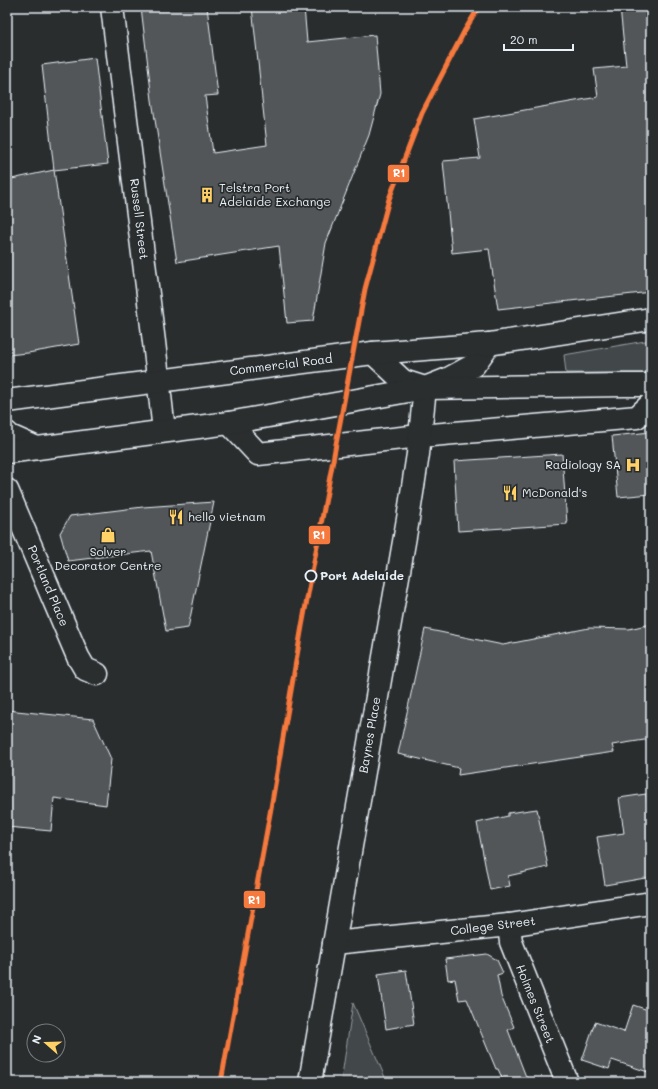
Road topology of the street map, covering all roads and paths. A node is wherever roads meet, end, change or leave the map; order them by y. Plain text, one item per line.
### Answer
1 (112, 7) edge
2 (651, 319) edge
3 (489, 344) junction
4 (373, 354) junction
5 (158, 381) junction
6 (651, 385) edge
7 (425, 388) junction
8 (7, 401) edge
9 (651, 404) edge
10 (229, 423) junction
11 (164, 431) junction
12 (7, 433) edge
13 (420, 436) junction
14 (37, 448) junction
15 (7, 452) edge
16 (7, 490) edge
17 (97, 674) dead end
18 (651, 903) edge
19 (509, 925) junction
20 (334, 943) junction
21 (310, 1082) edge
22 (567, 1082) edge

1 - 5 street, Russell Street
2 - 3 street, Commercial Road
3 - 4 street, Commercial Road
3 - 7 street
4 - 5 street, Commercial Road
4 - 7 street
5 - 8 street, Commercial Road
5 - 11 street, Russell Street
6 - 7 street
7 - 10 street
7 - 13 street, Baynes Place
9 - 13 street
10 - 11 street
10 - 13 street
11 - 14 street
12 - 14 street
13 - 20 street, Baynes Place
14 - 15 street
16 - 17 street, Portland Place
18 - 19 street, College Street
19 - 20 street, College Street
19 - 22 street, Holmes Street
20 - 21 street, Baynes Place

